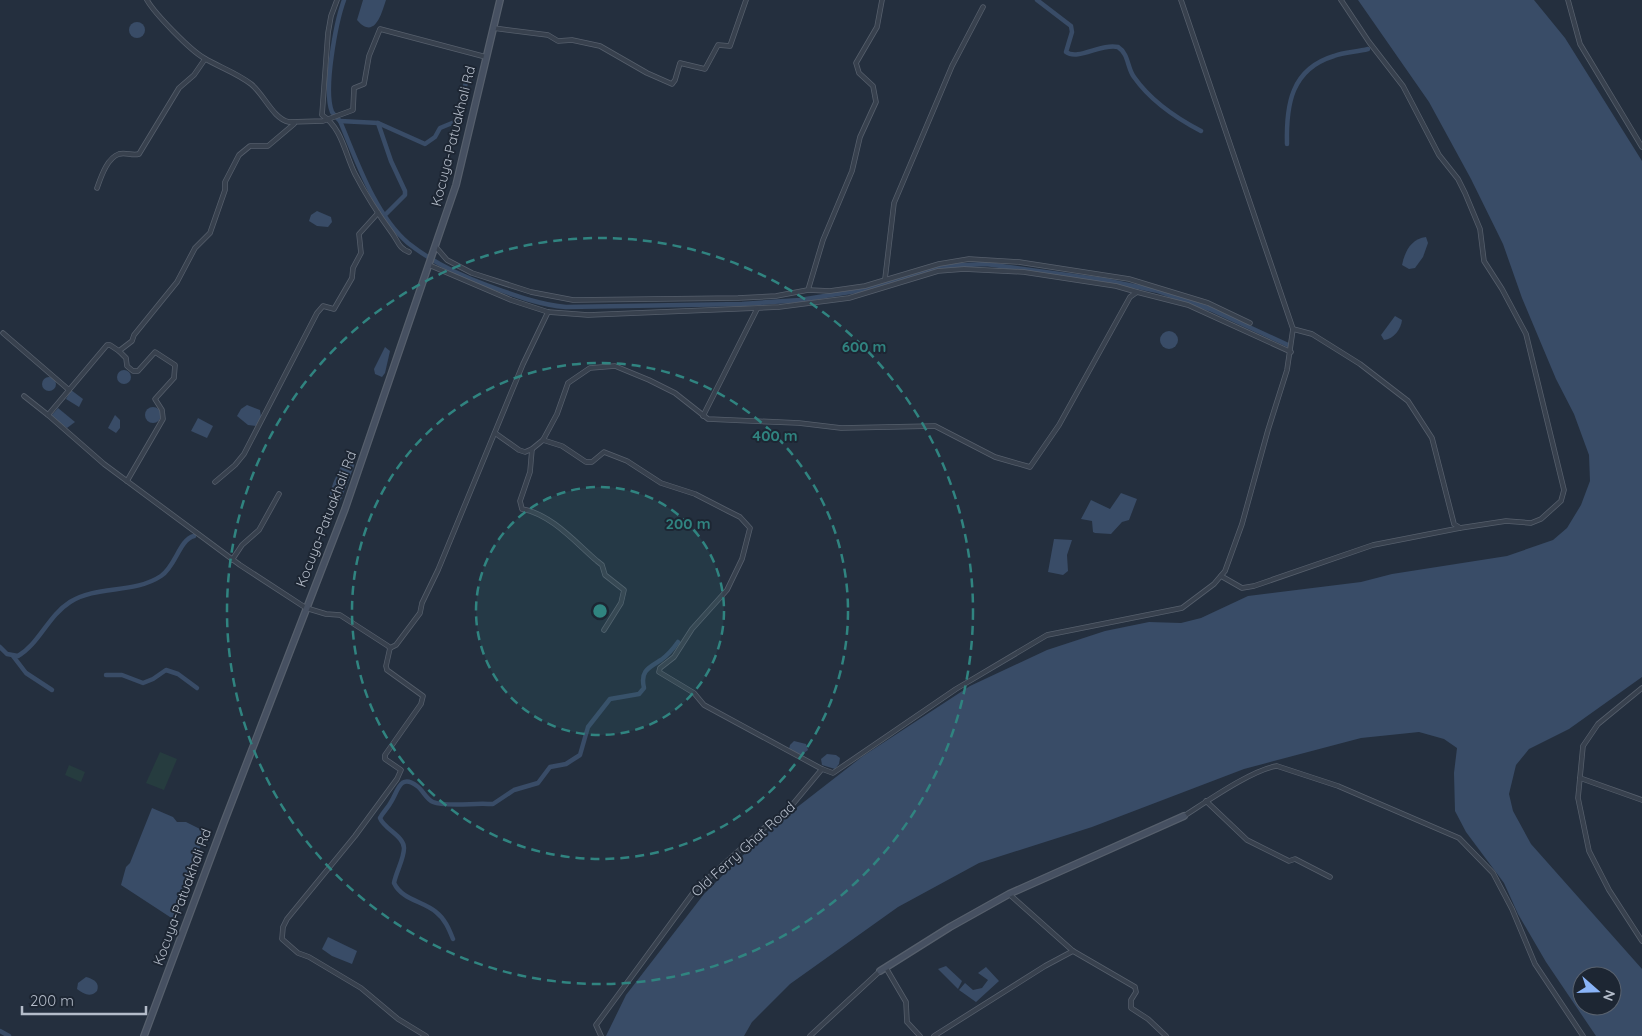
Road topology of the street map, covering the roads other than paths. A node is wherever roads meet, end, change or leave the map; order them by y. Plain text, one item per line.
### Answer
1 (147, 0) edge
2 (337, 0) edge
3 (500, 0) edge
4 (746, 0) edge
5 (882, 0) edge
6 (1181, 0) edge
7 (1341, 0) edge
8 (1568, 0) edge
9 (983, 8) dead end
10 (494, 28) junction
11 (486, 57) junction
12 (205, 59) junction
13 (331, 119) junction
14 (294, 124) dead end
15 (1642, 147) edge
16 (97, 188) dead end
17 (378, 213) junction
18 (435, 248) junction
19 (409, 252) dead end
20 (429, 263) junction
21 (885, 279) junction
22 (808, 290) junction
23 (1137, 292) junction
24 (757, 309) junction
25 (548, 312) junction
26 (1250, 323) dead end
27 (1293, 329) junction
28 (2, 333) dead end
29 (119, 351) junction
30 (1290, 352) junction
31 (69, 390) junction
32 (24, 396) dead end
33 (48, 415) junction
34 (703, 416) junction
35 (495, 433) junction
36 (543, 440) junction
37 (532, 449) junction
38 (127, 481) junction
39 (214, 482) dead end
40 (279, 494) dead end
41 (1460, 528) junction
42 (232, 560) junction
43 (1221, 576) junction
44 (306, 608) junction
45 (604, 630) dead end
46 (390, 648) junction
47 (1642, 688) edge
48 (822, 769) junction
49 (1580, 778) junction
50 (1642, 800) edge
51 (1206, 802) junction
52 (1184, 816) joint
53 (1330, 877) dead end
54 (1009, 894) junction
55 (1642, 941) edge
56 (1073, 952) junction
57 (886, 968) junction
58 (880, 971) joint
59 (144, 1036) edge
60 (426, 1036) edge
61 (601, 1036) edge
62 (810, 1036) edge
63 (920, 1036) edge
64 (934, 1036) edge
65 (1166, 1036) edge
66 (1583, 1036) edge

1 - 12 street
2 - 13 street
3 - 10 main road, Kocuya-Patuakhali Rd
4 - 10 street
5 - 22 street
6 - 27 street
7 - 41 street
8 - 15 street
9 - 21 street
10 - 11 main road, Kocuya-Patuakhali Rd
11 - 13 street
11 - 18 main road, Kocuya-Patuakhali Rd
12 - 13 street
12 - 16 street
13 - 17 street
14 - 29 street
17 - 19 street
17 - 39 street
18 - 20 main road, Kocuya-Patuakhali Rd
18 - 22 street
20 - 25 street
20 - 44 main road, Kocuya-Patuakhali Rd
21 - 22 street
21 - 26 street
23 - 24 street
23 - 30 street
23 - 34 street
24 - 25 street
24 - 34 street
25 - 35 street
27 - 30 street
27 - 41 street
28 - 31 street
29 - 31 street
29 - 38 street
30 - 43 street
31 - 33 street
32 - 33 street
33 - 38 street
34 - 36 street
35 - 37 street
35 - 46 street
36 - 37 street
36 - 48 street
37 - 45 street
38 - 42 street
40 - 42 street
41 - 43 street
42 - 44 street
43 - 48 street
44 - 46 street
44 - 59 main road, Kocuya-Patuakhali Rd
46 - 60 street
47 - 49 street
48 - 61 street, Old Ferry Ghat Road
49 - 50 street
49 - 55 street
51 - 52 street
51 - 53 street
51 - 66 street
52 - 54 main road
54 - 56 street
54 - 57 main road
56 - 64 street
56 - 65 street
57 - 58 main road
57 - 63 street
58 - 62 street

